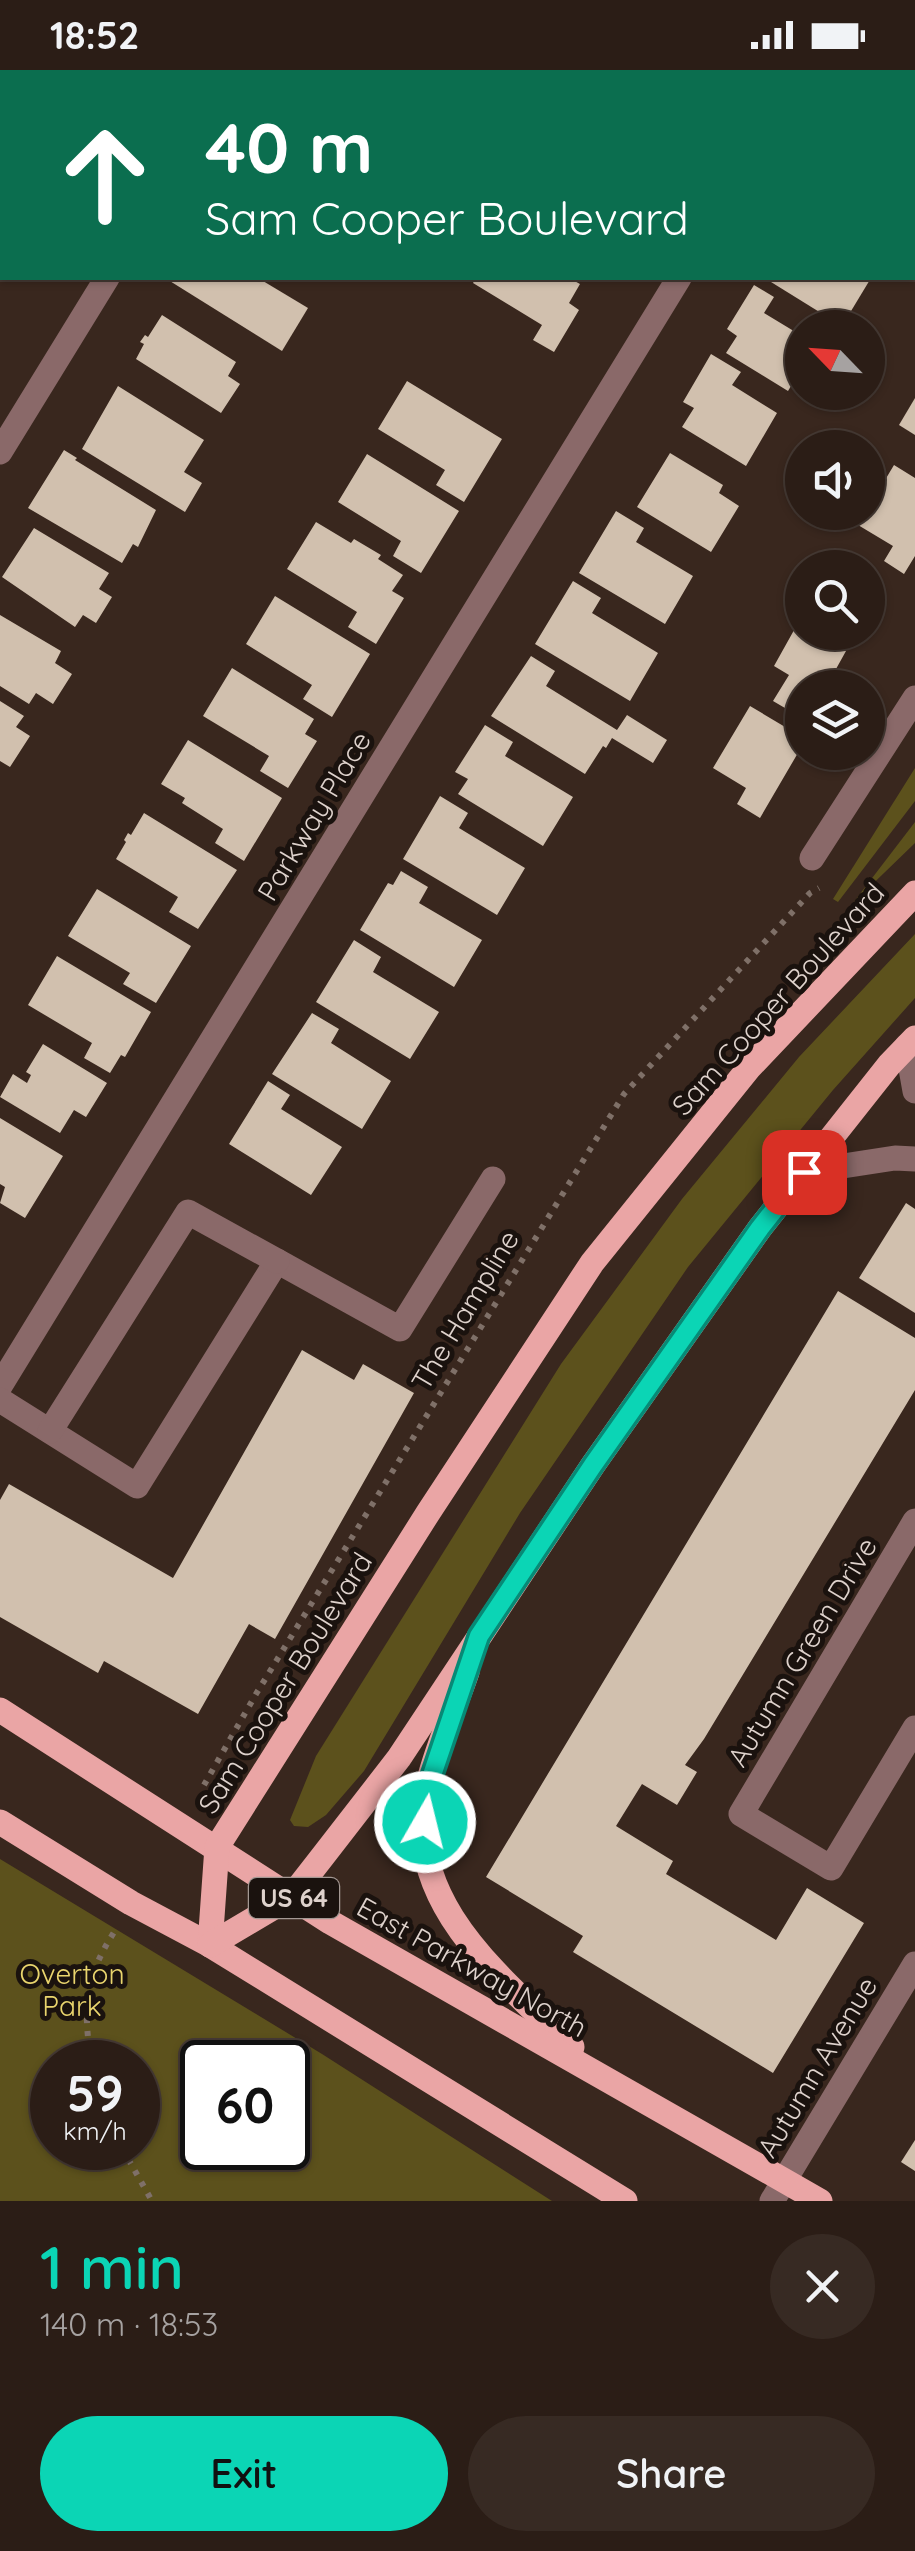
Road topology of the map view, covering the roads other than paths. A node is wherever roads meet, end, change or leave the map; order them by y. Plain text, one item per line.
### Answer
1 (106, 280) edge
2 (678, 280) edge
3 (0, 452) edge
4 (915, 698) edge
5 (812, 858) dead end
6 (915, 893) edge
7 (911, 1042) edge
8 (915, 1091) edge
9 (915, 1159) edge
10 (804, 1172) junction
11 (493, 1179) dead end
12 (277, 1261) junction
13 (0, 1386) edge
14 (0, 1400) edge
15 (50, 1431) junction
16 (915, 1521) edge
17 (479, 1636) junction
18 (0, 1710) edge
19 (915, 1728) edge
20 (0, 1822) edge
21 (217, 1847) junction
22 (292, 1896) junction
23 (210, 1946) junction
24 (915, 1964) edge
25 (596, 2072) junction
26 (778, 2190) edge
27 (625, 2201) edge
28 (820, 2201) edge

1 - 3 street
2 - 13 street, Parkway Place
4 - 5 street
6 - 21 main road, Sam Cooper Boulevard
7 - 8 street
7 - 10 main road
9 - 10 street
10 - 17 main road
11 - 12 street
12 - 15 street
12 - 15 street
14 - 15 street
16 - 19 street, Autumn Green Drive
17 - 22 main road
17 - 25 main road
18 - 21 main road, East Parkway North / US 64
20 - 23 main road
21 - 22 main road, East Parkway North / US 64
21 - 23 main road, Sam Cooper Boulevard
22 - 23 main road
22 - 25 main road, East Parkway North / US 64
23 - 27 main road
24 - 26 street, Autumn Avenue
25 - 26 main road, East Parkway North / US 64
26 - 28 main road, East Parkway North / US 64

